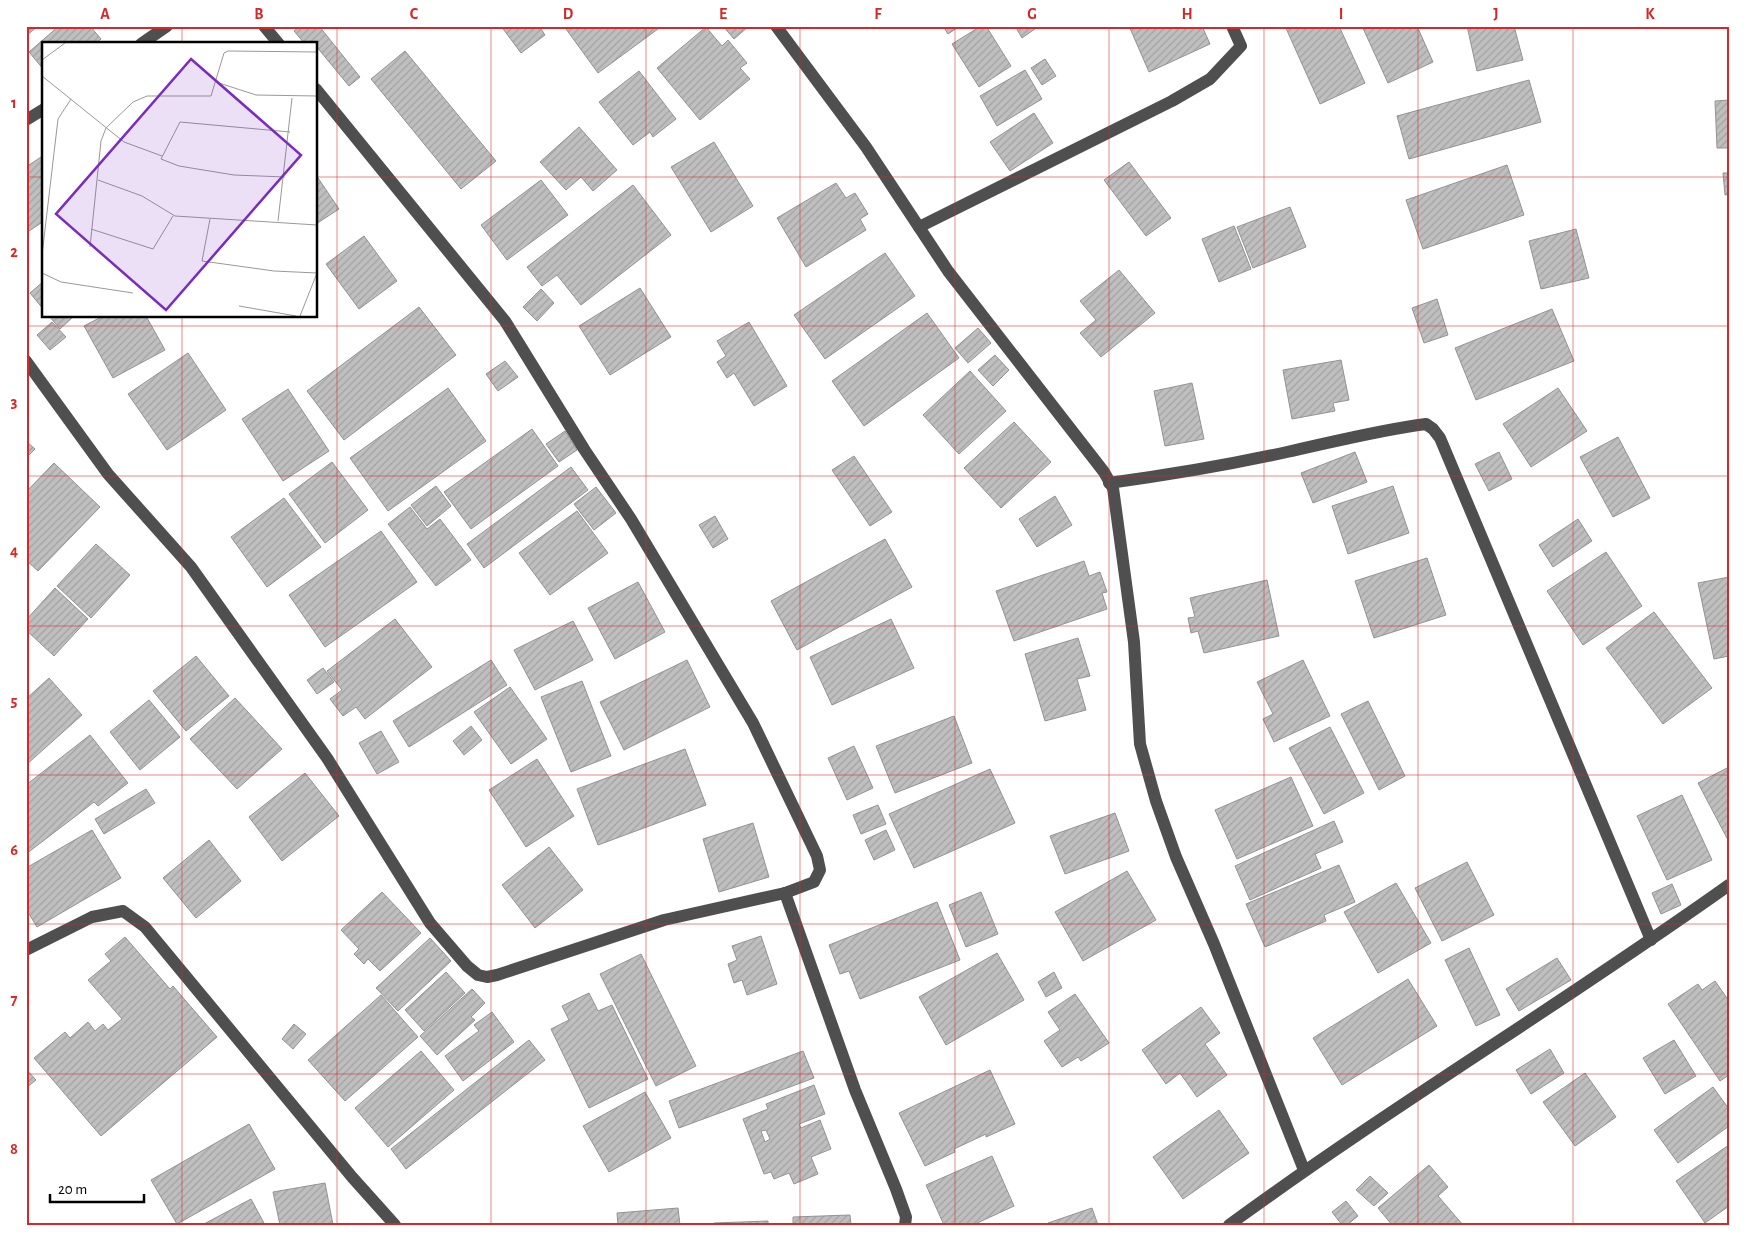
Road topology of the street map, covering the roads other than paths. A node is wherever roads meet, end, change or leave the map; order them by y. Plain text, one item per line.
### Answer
1 (167, 26) edge
2 (264, 26) edge
3 (776, 26) edge
4 (1232, 26) edge
5 (144, 42) edge
6 (276, 42) edge
7 (318, 91) edge
8 (42, 110) edge
9 (26, 120) edge
10 (919, 227) junction
11 (26, 362) edge
12 (1109, 482) junction
13 (1729, 885) edge
14 (785, 893) junction
15 (1651, 940) junction
16 (26, 950) edge
17 (1304, 1170) junction
18 (395, 1225) edge
19 (905, 1225) edge
20 (1230, 1225) edge

1 - 5 street
2 - 6 street
3 - 10 street
4 - 10 street
7 - 14 street
8 - 9 street
10 - 12 street
11 - 14 street
12 - 15 street
12 - 17 street
13 - 15 street
14 - 19 street
15 - 17 street
16 - 18 street
17 - 20 street

